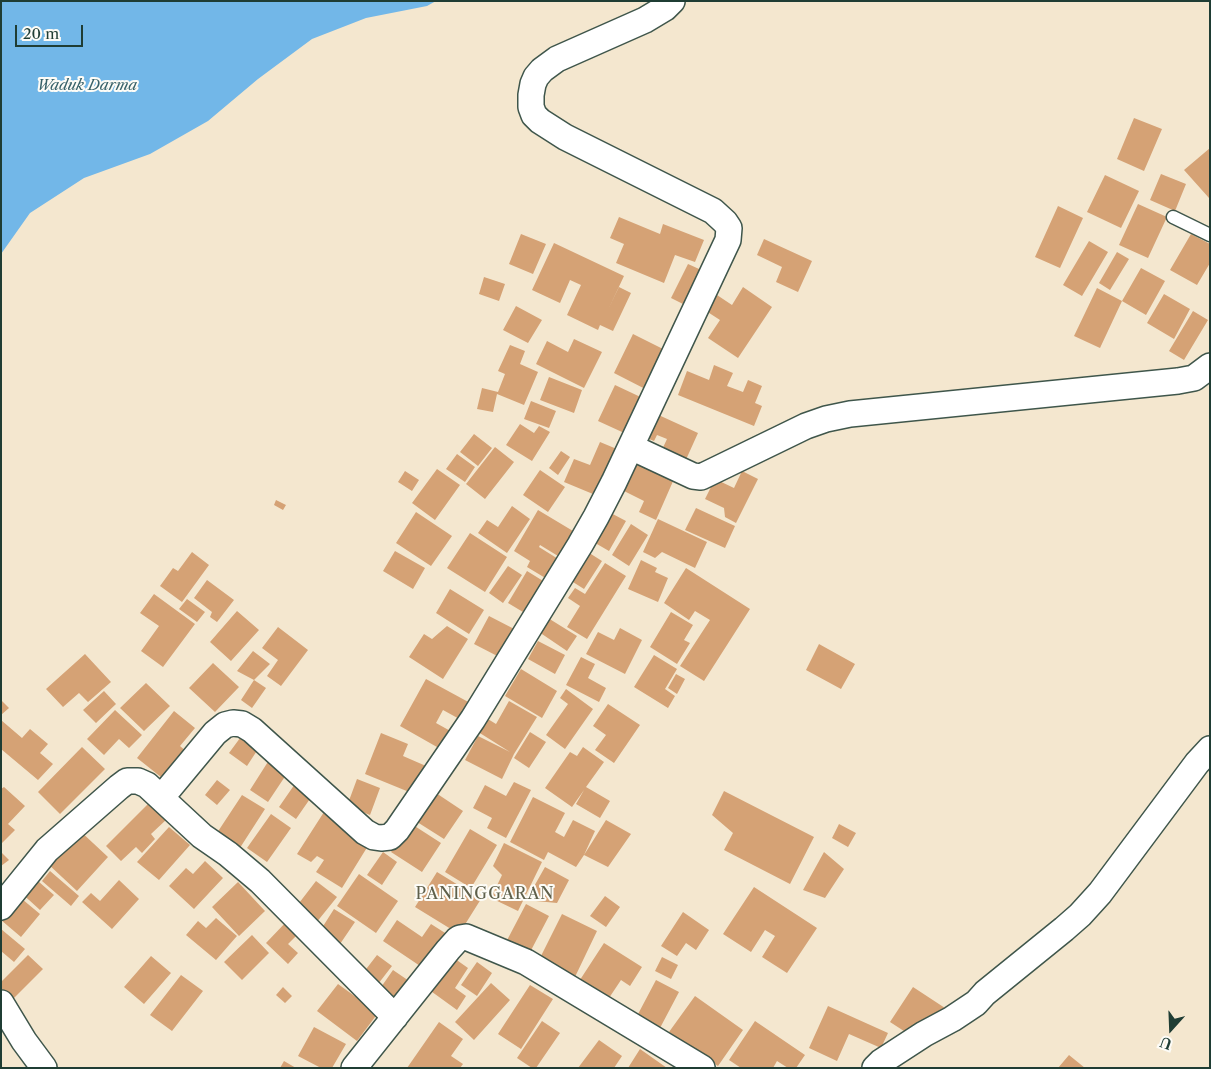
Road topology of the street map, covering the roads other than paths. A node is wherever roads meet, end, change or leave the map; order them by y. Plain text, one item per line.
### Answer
1 (672, 1) edge
2 (1173, 217) dead end
3 (1210, 236) edge
4 (1210, 366) edge
5 (631, 447) junction
6 (1210, 750) edge
7 (161, 798) junction
8 (1, 907) edge
9 (1, 1003) edge
10 (395, 1017) junction
11 (44, 1068) edge
12 (354, 1068) edge
13 (702, 1068) edge
14 (875, 1068) edge

1 - 5 street
2 - 3 lane
4 - 5 street
5 - 7 street
6 - 14 street
7 - 8 street
7 - 10 street
9 - 11 street
10 - 12 street
10 - 13 street

